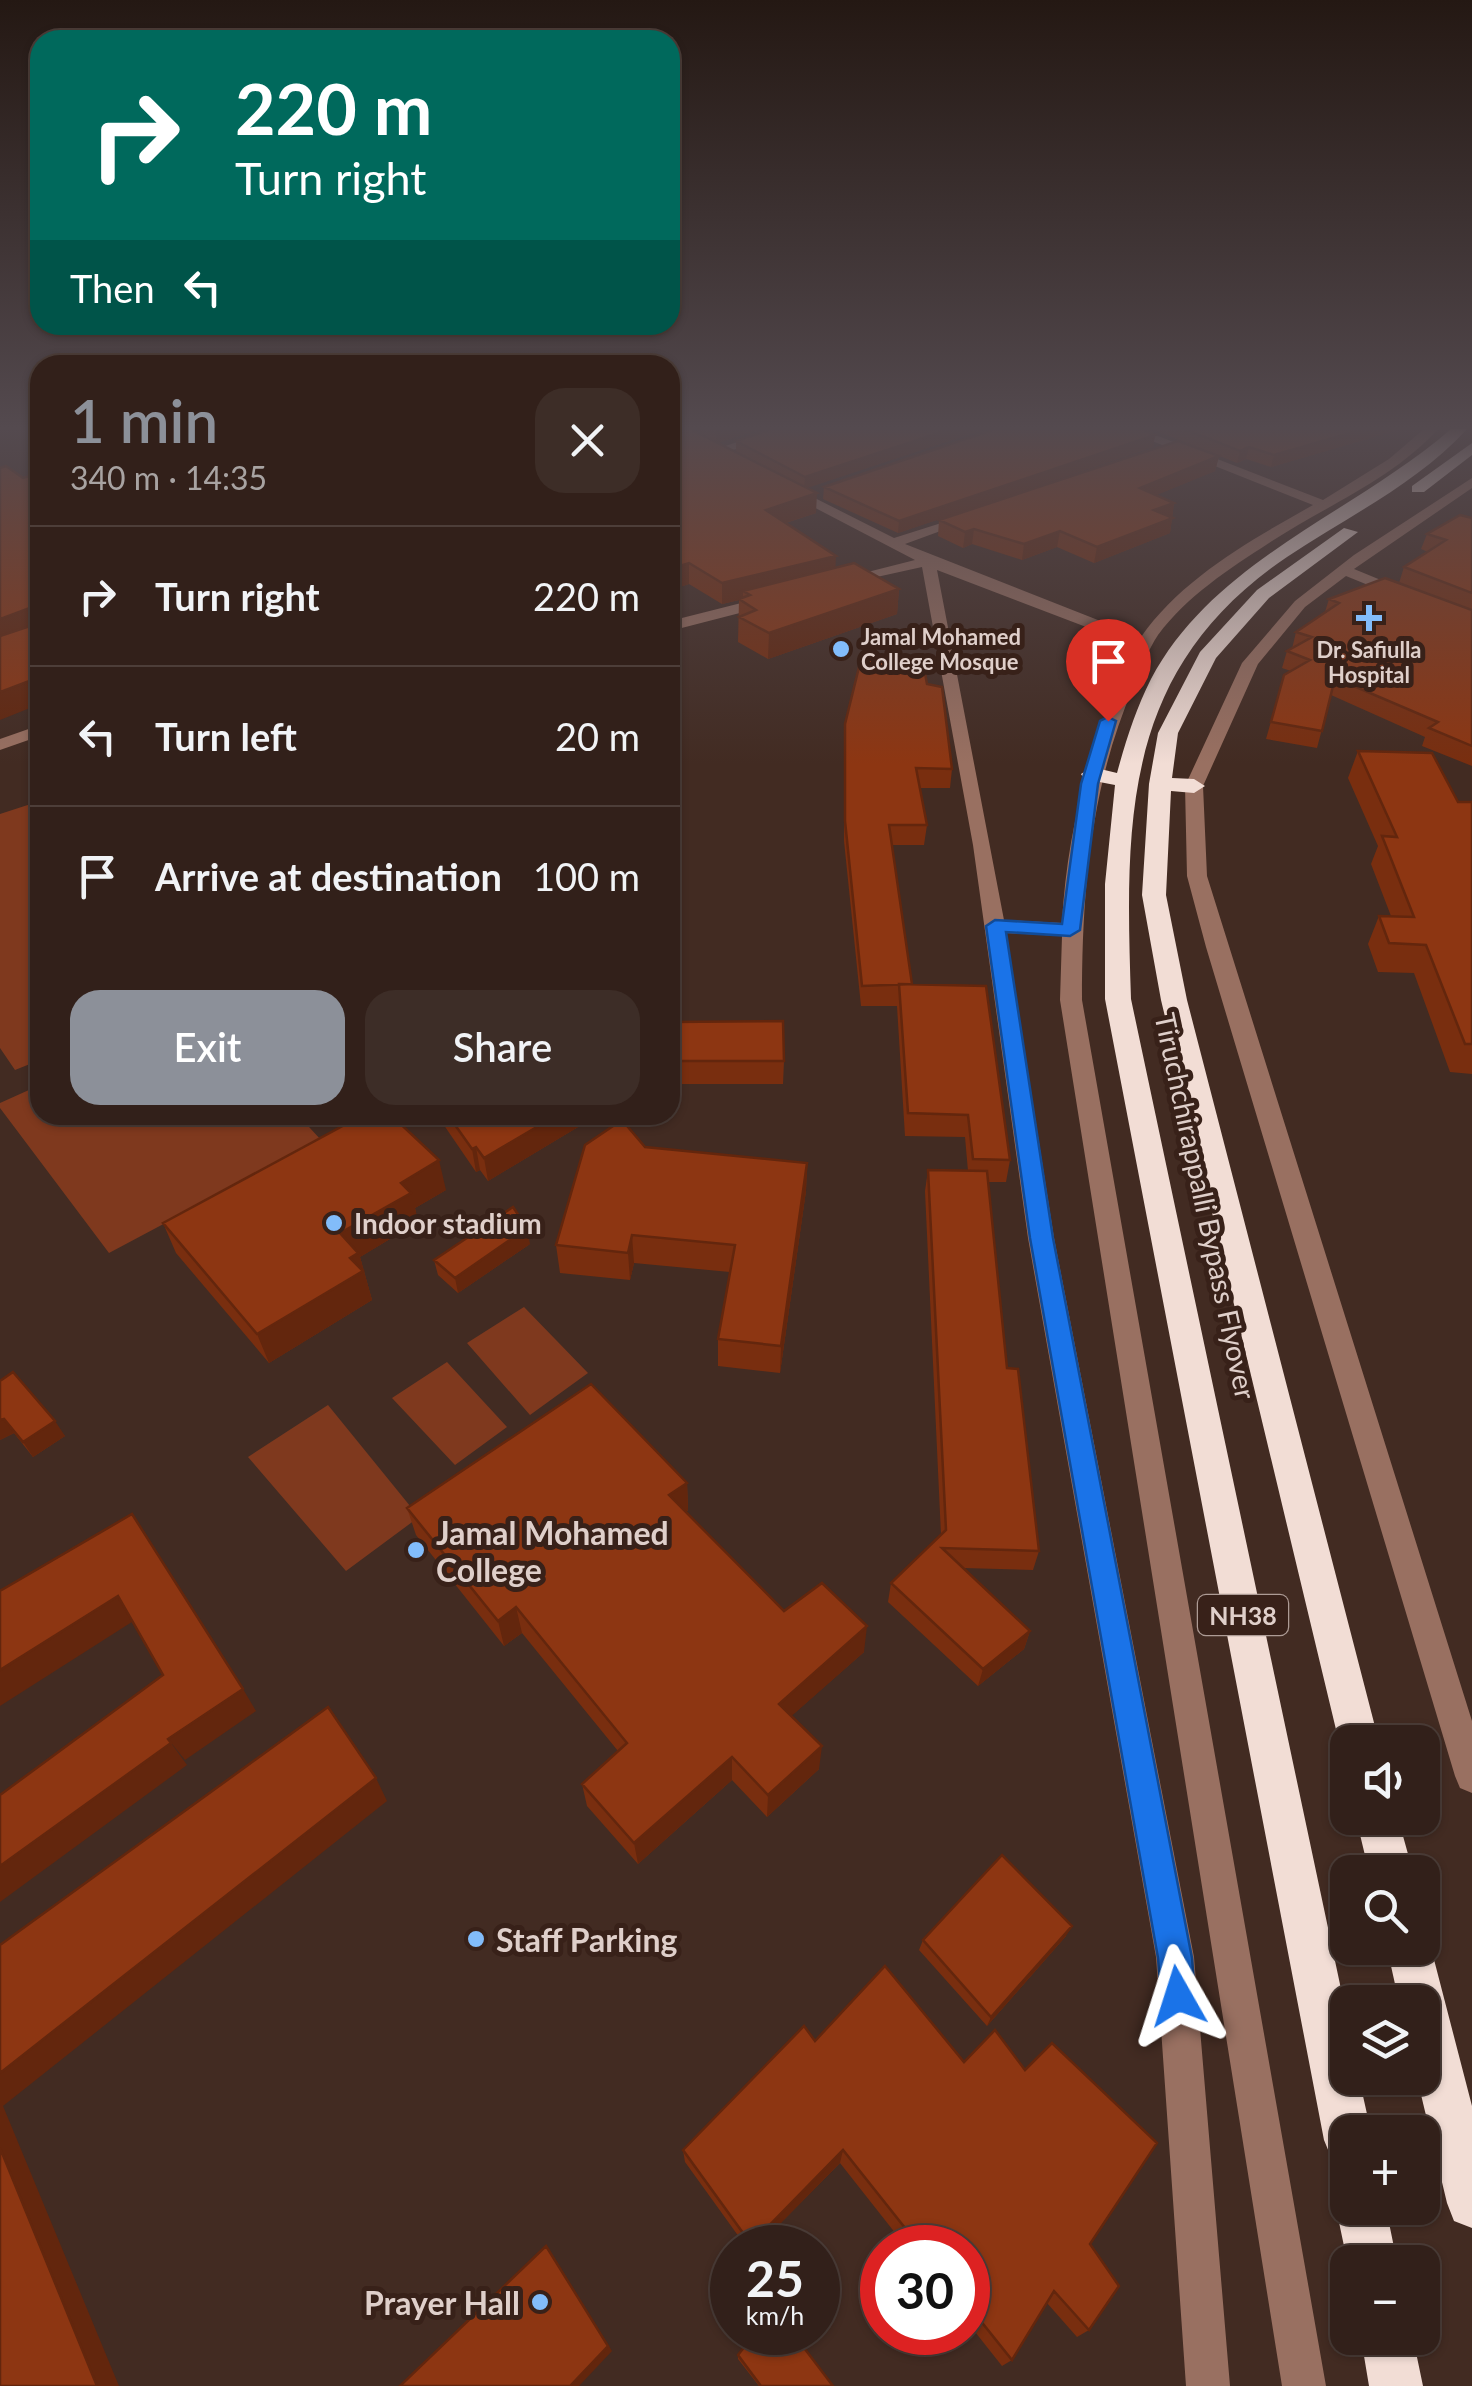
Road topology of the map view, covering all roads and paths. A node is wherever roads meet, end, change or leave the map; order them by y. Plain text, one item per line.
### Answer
1 (883, 540) edge
2 (900, 540) edge
3 (1266, 540) edge
4 (1300, 540) edge
5 (1340, 540) edge
6 (1393, 540) edge
7 (890, 544) junction
8 (928, 561) junction
9 (1345, 570) junction
10 (818, 589) edge
11 (799, 594) edge
12 (1418, 600) edge
13 (680, 624) edge
14 (1146, 644) junction
15 (30, 734) edge
16 (0, 745) edge
17 (1092, 774) junction
18 (1124, 781) junction
19 (1160, 784) junction
20 (1194, 786) junction
21 (995, 926) junction
22 (1070, 930) junction
23 (1355, 1725) edge
24 (1472, 1776) edge
25 (1413, 1965) edge
26 (1343, 2115) edge
27 (1472, 2203) edge
28 (1390, 2355) edge
29 (1208, 2386) edge
30 (1304, 2386) edge
31 (1396, 2386) edge

1 - 7 street
2 - 7 street
3 - 14 street
4 - 18 highway, Tiruchchirappalli Bypass Flyover / NH38
5 - 19 highway, Tiruchchirappalli Bypass Flyover / NH38
6 - 9 street
7 - 8 street
8 - 10 street
8 - 14 street
8 - 21 street
9 - 12 street
9 - 20 street
11 - 13 street
14 - 17 street
15 - 16 street
17 - 18 highway
17 - 22 street
18 - 26 highway, Tiruchchirappalli Bypass Flyover / NH38
19 - 20 highway
19 - 23 highway, Tiruchchirappalli Bypass Flyover / NH38
20 - 24 street
21 - 22 street
21 - 29 street
22 - 30 street
25 - 27 highway
28 - 31 highway

